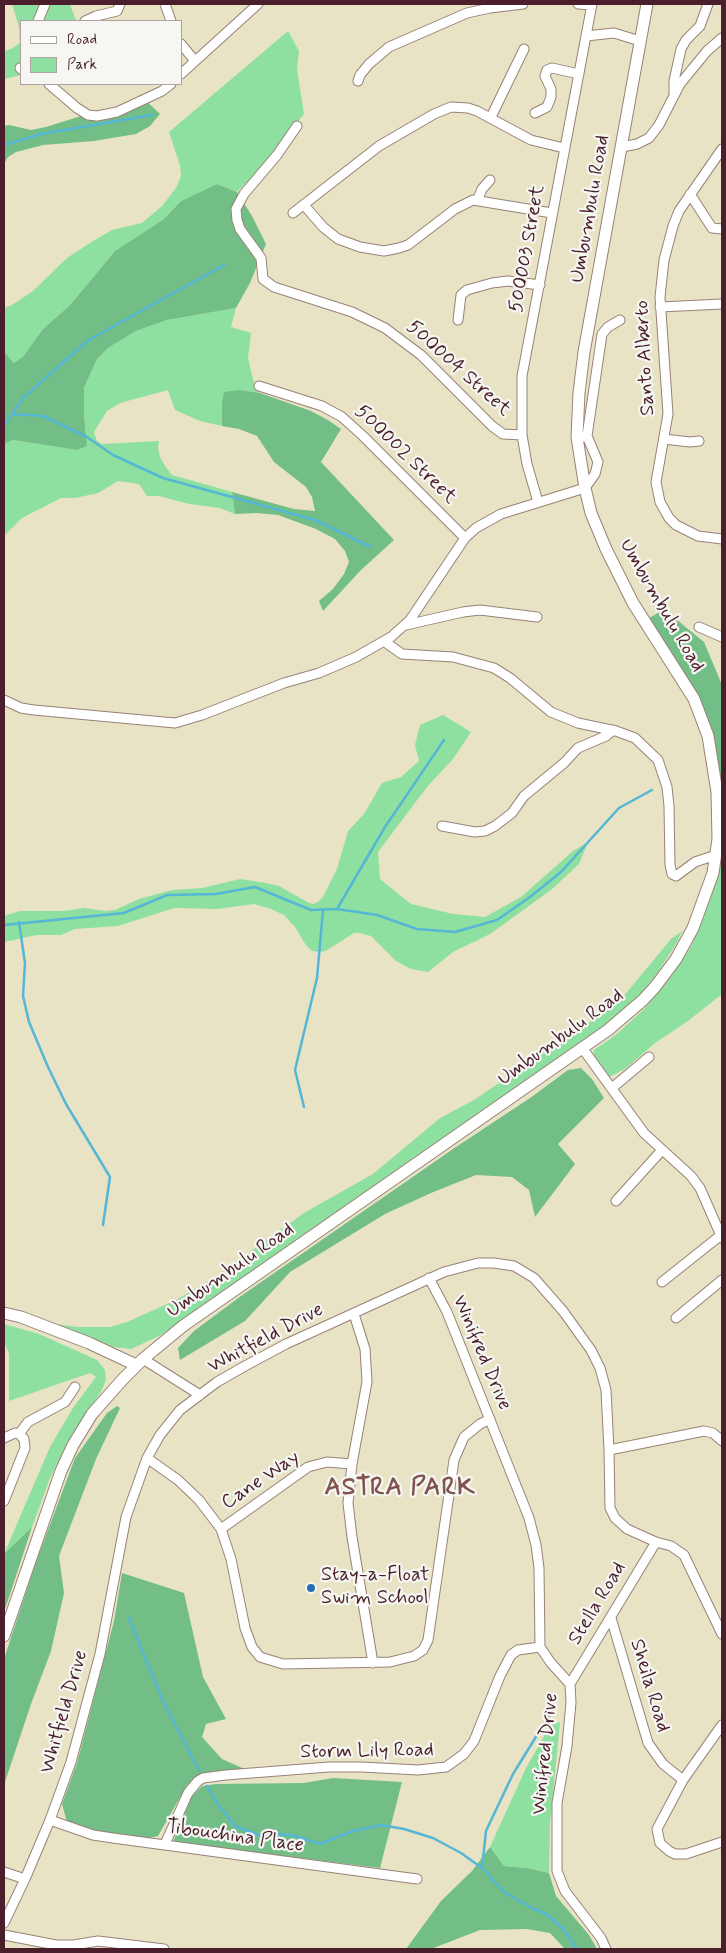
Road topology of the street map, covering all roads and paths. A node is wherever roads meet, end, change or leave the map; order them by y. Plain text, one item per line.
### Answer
1 (45, 4) edge
2 (120, 4) edge
3 (165, 4) edge
4 (258, 4) edge
5 (523, 4) edge
6 (578, 4) edge
7 (592, 4) edge
8 (647, 4) edge
9 (708, 4) edge
10 (39, 20) edge
11 (87, 20) edge
12 (171, 20) edge
13 (586, 36) junction
14 (722, 38) edge
15 (640, 41) junction
16 (182, 45) edge
17 (524, 49) dead end
18 (195, 61) junction
19 (182, 73) edge
20 (579, 74) junction
21 (358, 81) dead end
22 (50, 85) edge
23 (169, 85) edge
24 (674, 95) junction
25 (535, 113) dead end
26 (491, 117) junction
27 (297, 126) dead end
28 (622, 147) junction
29 (564, 148) junction
30 (722, 149) edge
31 (490, 180) dead end
32 (690, 194) junction
33 (478, 200) junction
34 (304, 205) junction
35 (293, 213) dead end
36 (552, 213) junction
37 (722, 229) edge
38 (540, 285) junction
39 (722, 304) edge
40 (660, 307) junction
41 (458, 320) dead end
42 (620, 320) dead end
43 (259, 386) dead end
44 (522, 435) junction
45 (582, 437) junction
46 (664, 439) junction
47 (699, 441) dead end
48 (585, 488) junction
49 (538, 502) junction
50 (465, 538) junction
51 (722, 539) edge
52 (538, 617) dead end
53 (405, 625) junction
54 (699, 627) dead end
55 (722, 637) edge
56 (385, 642) junction
57 (4, 700) edge
58 (613, 730) junction
59 (720, 817) edge
60 (442, 826) dead end
61 (716, 855) junction
62 (582, 1049) junction
63 (649, 1056) dead end
64 (612, 1088) junction
65 (662, 1150) junction
66 (616, 1201) dead end
67 (722, 1237) edge
68 (429, 1278) junction
69 (722, 1280) edge
70 (662, 1282) dead end
71 (4, 1313) edge
72 (354, 1314) junction
73 (676, 1318) dead end
74 (140, 1362) junction
75 (75, 1387) dead end
76 (200, 1394) junction
77 (490, 1419) junction
78 (19, 1434) junction
79 (4, 1438) edge
80 (722, 1441) edge
81 (609, 1450) junction
82 (147, 1458) junction
83 (352, 1464) junction
84 (4, 1501) edge
85 (221, 1529) junction
86 (656, 1542) junction
87 (611, 1618) junction
88 (722, 1634) edge
89 (4, 1636) edge
90 (540, 1647) junction
91 (373, 1663) junction
92 (570, 1684) junction
93 (722, 1725) edge
94 (683, 1780) junction
95 (50, 1820) junction
96 (722, 1842) edge
97 (165, 1844) junction
98 (4, 1872) edge
99 (417, 1879) dead end
100 (25, 1880) junction
101 (4, 1923) edge
102 (4, 1934) edge
103 (74, 1947) edge
104 (164, 1949) edge
105 (606, 1949) edge

1 - 10 street
2 - 11 street
3 - 12 street
4 - 18 street
5 - 21 street
6 - 7 street
7 - 13 street, 500003 Street
8 - 15 main road, Umbumbulu Road
9 - 24 street
13 - 15 street
13 - 20 street, 500003 Street
14 - 24 street
15 - 28 main road, Umbumbulu Road
16 - 18 street
17 - 26 street
18 - 19 street
20 - 25 street
20 - 29 street, 500003 Street
22 - 23 street
24 - 28 street
26 - 29 street
26 - 34 street
27 - 44 street, 500004 Street
28 - 45 main road, Umbumbulu Road
29 - 36 street, 500003 Street
30 - 32 street, Santo Alberto
31 - 33 street
32 - 37 street
32 - 40 street, Santo Alberto
33 - 34 street
33 - 36 street
34 - 35 street
36 - 38 street, 500003 Street
38 - 41 street
38 - 44 street, 500003 Street
39 - 40 street
40 - 46 street, Santo Alberto
42 - 45 street
43 - 50 street, 500002 Street
44 - 49 street, 500003 Street
45 - 48 main road, Umbumbulu Road
45 - 48 street
46 - 47 street
46 - 51 street, Santo Alberto
48 - 49 street
48 - 59 main road, Umbumbulu Road
49 - 50 street
50 - 53 street
52 - 53 street
53 - 56 street
54 - 55 street
56 - 57 street
56 - 58 street
58 - 60 street
58 - 61 street
59 - 61 main road, Umbumbulu Road
61 - 62 main road, Umbumbulu Road
62 - 64 street
62 - 74 main road, Umbumbulu Road
63 - 64 street
64 - 65 street
65 - 66 street
65 - 67 street
67 - 70 street
68 - 72 street, Whitfield Drive
68 - 77 street, Winifred Drive
68 - 81 street, Whitfield Drive
69 - 73 street
71 - 74 main road
72 - 76 street, Whitfield Drive
72 - 83 street
74 - 76 street
74 - 89 main road, Umbumbulu Road
75 - 78 street
76 - 82 street, Whitfield Drive
77 - 90 street, Winifred Drive
77 - 91 street
78 - 79 street
78 - 84 street
80 - 81 street
81 - 86 street, Whitfield Drive
82 - 85 street
82 - 95 street, Whitfield Drive
83 - 85 street, Cane Way
83 - 91 street
85 - 91 street
86 - 87 street, Stella Road
86 - 88 street, Whitfield Drive
87 - 92 street, Stella Road
87 - 94 street, Sheila Road
90 - 92 street, Winifred Drive
90 - 97 street, Storm Lily Road
92 - 105 street, Winifred Drive
93 - 94 street
94 - 96 street
95 - 97 street, Tibouchina Place
95 - 100 street, Whitfield Drive
97 - 99 street, Tibouchina Place
98 - 100 street
100 - 101 street, Whitfield Drive
102 - 103 street
103 - 104 street

